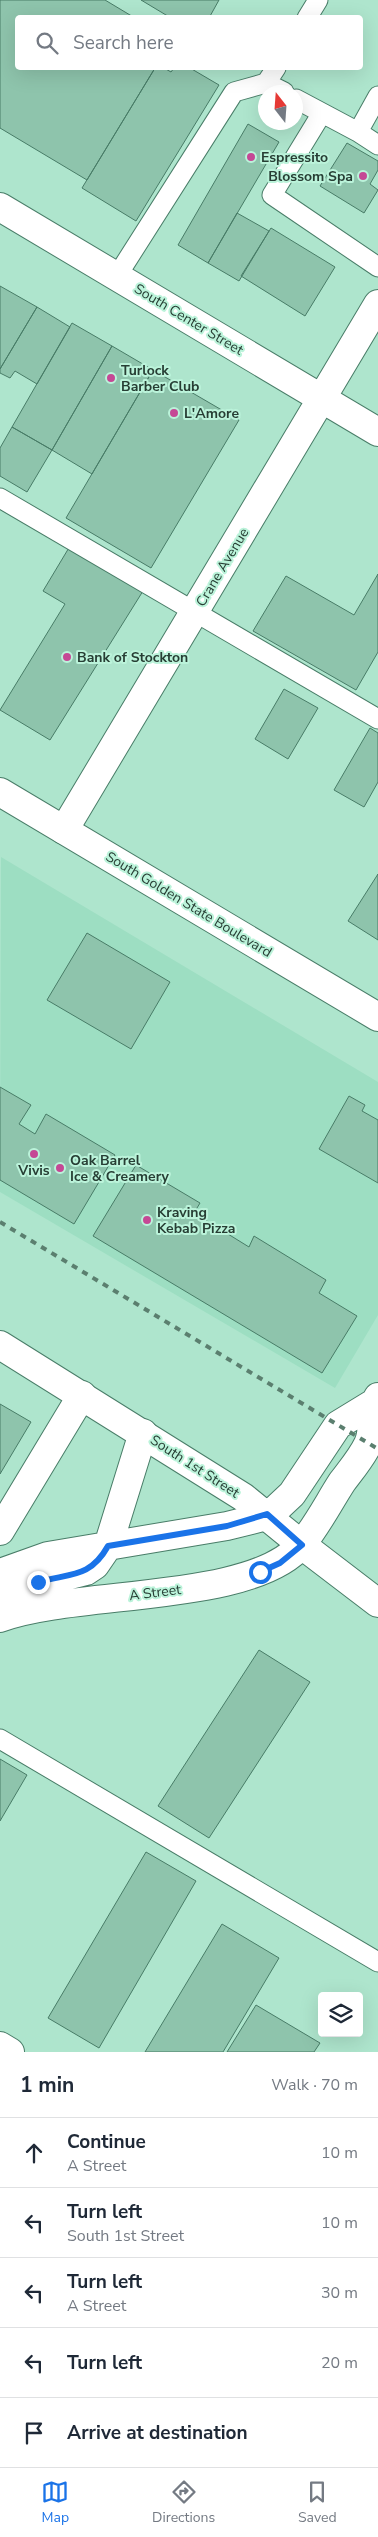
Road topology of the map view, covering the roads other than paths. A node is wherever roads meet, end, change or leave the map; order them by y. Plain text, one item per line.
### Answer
1 (318, 0) edge
2 (309, 15) edge
3 (271, 75) edge
4 (279, 85) edge
5 (378, 96) edge
6 (303, 102) edge
7 (322, 113) junction
8 (358, 132) junction
9 (378, 144) edge
10 (0, 207) edge
11 (378, 267) edge
12 (117, 276) junction
13 (378, 304) edge
14 (322, 398) junction
15 (378, 432) edge
16 (0, 498) edge
17 (195, 613) junction
18 (378, 719) edge
19 (0, 792) edge
20 (64, 830) junction
21 (378, 1017) edge
22 (0, 1345) edge
23 (82, 1395) junction
24 (376, 1400) edge
25 (143, 1433) junction
26 (267, 1514) junction
27 (0, 1531) edge
28 (302, 1545) junction
29 (108, 1546) junction
30 (0, 1573) edge
31 (0, 1601) edge
32 (378, 1603) edge
33 (0, 1618) edge
34 (0, 1740) edge
35 (378, 1962) edge
36 (0, 2046) edge
37 (10, 2052) edge

1 - 2 lane
3 - 4 lane
3 - 12 lane
5 - 8 lane
6 - 7 lane
7 - 8 lane
7 - 11 lane
8 - 9 lane
10 - 12 street, South Center Street
12 - 14 street, South Center Street
13 - 14 street, Crane Avenue
14 - 15 street, South Center Street
14 - 17 street, Crane Avenue
16 - 17 lane
17 - 18 lane
17 - 20 street, Crane Avenue
19 - 20 street, South Golden State Boulevard
20 - 21 street, South Golden State Boulevard
22 - 23 street, South 1st Street
23 - 25 street, South 1st Street
23 - 27 street
24 - 26 street
24 - 28 street, A Street
25 - 26 street, South 1st Street
25 - 29 street
26 - 28 street, South 1st Street
26 - 29 street
28 - 32 street, South 1st Street
28 - 33 street, A Street
29 - 30 street
29 - 31 street
34 - 35 lane
36 - 37 street

